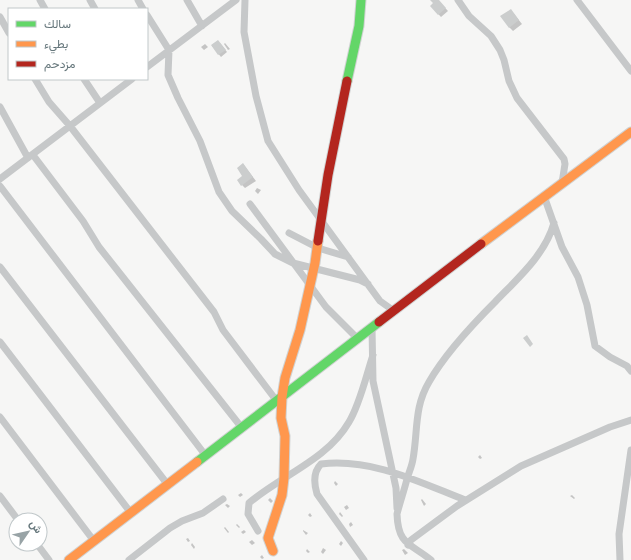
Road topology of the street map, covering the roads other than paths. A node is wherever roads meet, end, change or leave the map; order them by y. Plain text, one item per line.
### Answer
1 (187, 0) edge
2 (236, 0) edge
3 (245, 0) edge
4 (361, 0) edge
5 (458, 0) edge
6 (577, 0) edge
7 (0, 17) edge
8 (148, 17) edge
9 (202, 26) junction
10 (8, 31) edge
11 (168, 50) junction
12 (148, 66) edge
13 (631, 71) edge
14 (36, 80) edge
15 (85, 80) edge
16 (131, 80) edge
17 (100, 103) junction
18 (0, 107) edge
19 (70, 126) junction
20 (631, 132) edge
21 (30, 156) junction
22 (0, 179) edge
23 (562, 183) junction
24 (0, 186) edge
25 (544, 196) junction
26 (250, 204) dead end
27 (322, 221) junction
28 (554, 223) junction
29 (289, 233) dead end
30 (318, 248) junction
31 (348, 258) junction
32 (293, 263) junction
33 (0, 267) edge
34 (314, 269) junction
35 (368, 284) junction
36 (310, 286) junction
37 (394, 310) junction
38 (372, 328) junction
39 (358, 339) junction
40 (0, 342) edge
41 (373, 356) junction
42 (631, 371) edge
43 (279, 398) junction
44 (0, 417) edge
45 (631, 420) edge
46 (242, 428) junction
47 (631, 450) edge
48 (206, 456) junction
49 (392, 472) junction
50 (408, 477) junction
51 (284, 478) junction
52 (168, 485) junction
53 (0, 496) edge
54 (223, 499) dead end
55 (465, 500) junction
56 (12, 512) edge
57 (131, 513) junction
58 (397, 514) junction
59 (258, 531) dead end
60 (94, 541) junction
61 (408, 545) junction
62 (273, 551) dead end
63 (69, 560) edge
64 (129, 560) edge
65 (364, 560) edge
66 (431, 560) edge
67 (620, 560) edge

1 - 9 street
2 - 9 street
3 - 27 street
4 - 27 street
5 - 23 street
6 - 13 street
7 - 10 street
8 - 11 street
9 - 11 street
11 - 12 street
11 - 32 street
14 - 19 street
15 - 17 street
16 - 17 street
17 - 19 street
18 - 21 street
19 - 21 street
19 - 43 street
20 - 23 street
21 - 22 street
21 - 46 street
23 - 25 street
24 - 48 street
25 - 28 street
25 - 37 street
26 - 32 street
27 - 30 street
27 - 31 street
28 - 42 street
28 - 50 street
29 - 30 street
30 - 31 street
30 - 34 street
31 - 35 street
32 - 34 street
32 - 36 street
33 - 52 street
34 - 35 street
34 - 36 street
35 - 37 street
36 - 39 street
36 - 43 street
37 - 38 street
38 - 39 street
38 - 41 street
39 - 43 street
40 - 57 street
41 - 49 street
41 - 51 street
43 - 46 street
43 - 51 street
44 - 60 street
45 - 55 street
46 - 48 street
47 - 67 street
48 - 52 street
49 - 50 street
49 - 58 street
49 - 65 street
50 - 55 street
50 - 58 street
51 - 59 street
51 - 62 street
52 - 57 street
53 - 56 street
54 - 64 street
55 - 61 street
57 - 60 street
58 - 61 street
60 - 63 street
61 - 66 street

